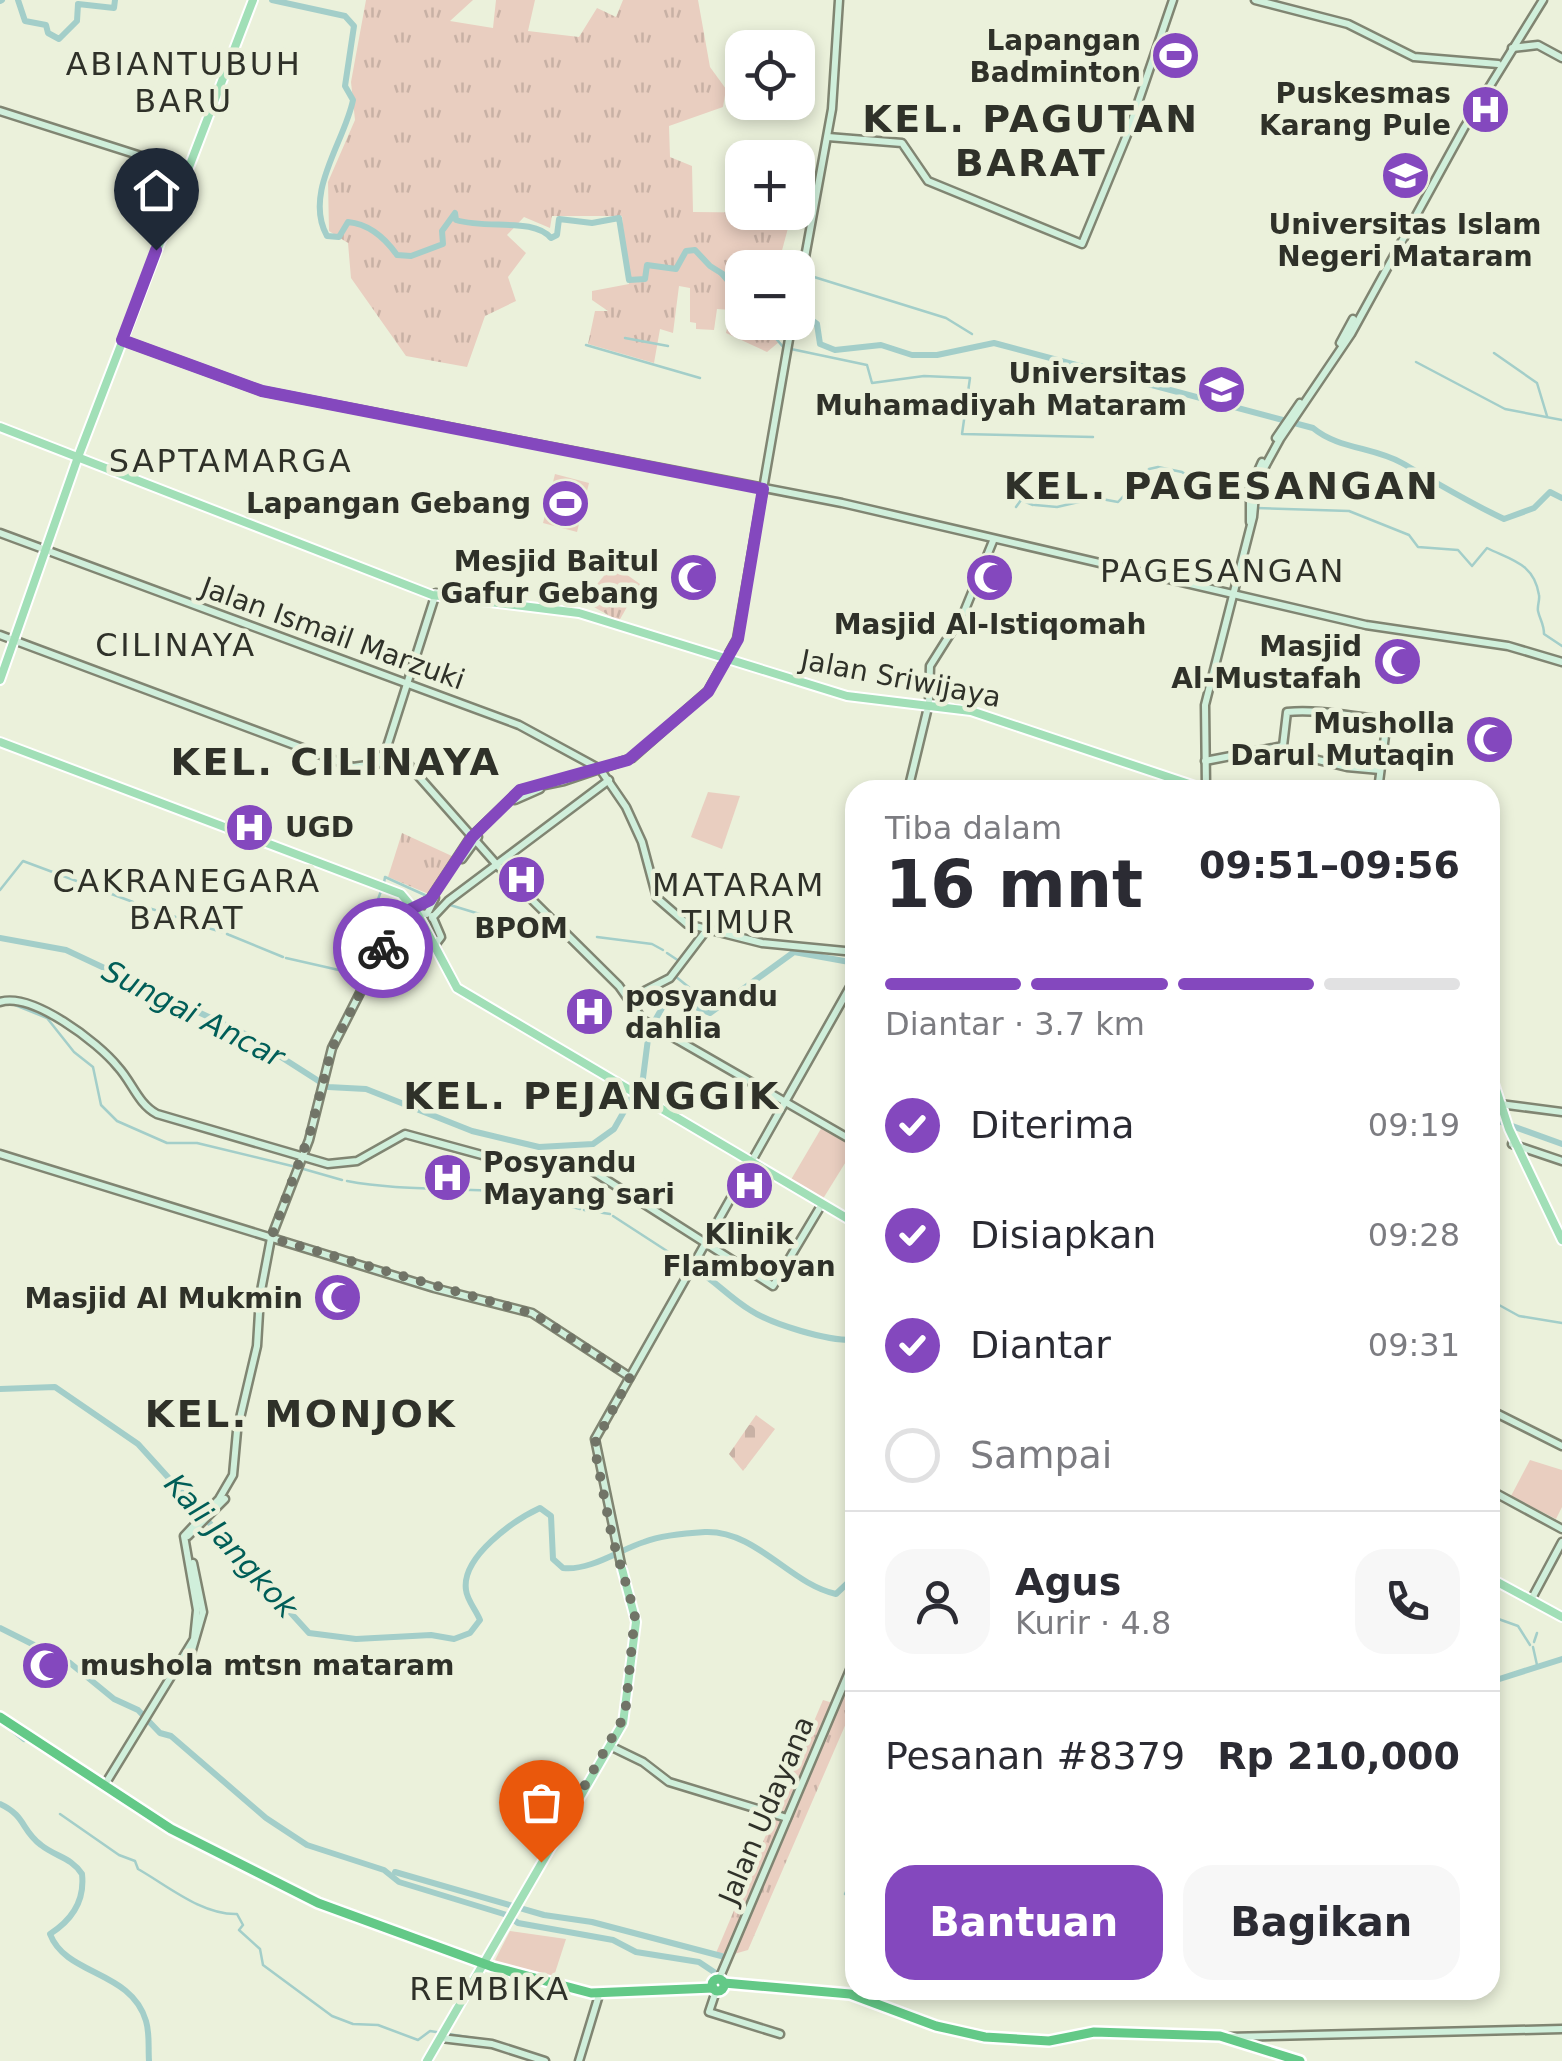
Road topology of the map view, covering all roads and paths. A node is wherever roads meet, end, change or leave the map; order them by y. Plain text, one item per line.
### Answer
1 (253, 0) edge
2 (840, 0) edge
3 (1173, 0) edge
4 (1255, 0) edge
5 (1541, 0) edge
6 (1518, 36) junction
7 (1512, 48) junction
8 (1562, 58) edge
9 (1498, 64) junction
10 (836, 74) junction
11 (1490, 79) junction
12 (0, 110) edge
13 (829, 137) junction
14 (186, 170) junction
15 (807, 250) edge
16 (122, 340) junction
17 (790, 340) edge
18 (0, 426) edge
19 (78, 457) junction
20 (764, 489) junction
21 (0, 534) edge
22 (993, 541) junction
23 (46, 550) junction
24 (1233, 593) junction
25 (436, 594) junction
26 (0, 635) edge
27 (14, 640) junction
28 (731, 659) junction
29 (1562, 662) edge
30 (0, 680) edge
31 (406, 683) junction
32 (929, 701) junction
33 (0, 742) edge
34 (1282, 748) junction
35 (385, 753) junction
36 (1205, 761) junction
37 (373, 762) junction
38 (601, 770) junction
39 (1380, 770) junction
40 (417, 774) junction
41 (409, 780) dead end
42 (609, 780) junction
43 (910, 780) edge
44 (1181, 780) edge
45 (1205, 780) edge
46 (1379, 780) edge
47 (473, 838) junction
48 (498, 866) junction
49 (452, 869) junction
50 (415, 910) junction
51 (431, 914) junction
52 (705, 932) junction
53 (434, 946) junction
54 (845, 951) edge
55 (629, 999) junction
56 (0, 1002) edge
57 (845, 1003) edge
58 (1500, 1098) edge
59 (1500, 1099) edge
60 (784, 1103) junction
61 (1502, 1103) junction
62 (1562, 1112) edge
63 (310, 1133) junction
64 (845, 1137) edge
65 (1514, 1144) junction
66 (0, 1154) edge
67 (302, 1157) junction
68 (1562, 1160) edge
69 (752, 1164) junction
70 (822, 1204) junction
71 (845, 1218) edge
72 (271, 1235) junction
73 (706, 1242) junction
74 (1562, 1244) edge
75 (630, 1377) junction
76 (1500, 1415) edge
77 (1562, 1446) edge
78 (1500, 1495) edge
79 (1562, 1529) edge
80 (1562, 1544) edge
81 (621, 1567) joint
82 (1500, 1583) edge
83 (1532, 1601) junction
84 (1562, 1618) edge
85 (845, 1684) edge
86 (845, 1689) edge
87 (0, 1716) edge
88 (828, 1727) junction
89 (610, 1746) junction
90 (106, 1787) junction
91 (787, 1818) junction
92 (776, 1849) junction
93 (485, 1962) junction
94 (719, 1984) junction
95 (599, 1995) junction
96 (845, 1995) edge
97 (870, 2000) edge
98 (1562, 2028) edge
99 (780, 2034) dead end
100 (440, 2036) junction
101 (1234, 2037) junction
102 (426, 2061) edge
103 (545, 2061) edge
104 (579, 2061) edge
105 (1300, 2061) edge

1 - 14 main road
2 - 10 street
2 - 10 street
3 - 13 street
4 - 9 street
5 - 6 street
6 - 7 street
6 - 9 street
7 - 8 street
7 - 11 street
9 - 11 street
10 - 13 street
11 - 24 street
12 - 14 street
13 - 15 street
14 - 16 main road
16 - 19 main road
16 - 20 street
17 - 20 street
18 - 19 main road
19 - 23 main road
19 - 25 main road, Jalan Sriwijaya
20 - 22 street
20 - 28 street
21 - 23 street, Jalan Ismail Marzuki
22 - 24 street
22 - 32 street
23 - 27 main road
23 - 31 street, Jalan Ismail Marzuki
24 - 29 street
24 - 36 street
25 - 28 main road, Jalan Sriwijaya
25 - 31 street
26 - 27 street
27 - 30 main road
27 - 37 street
28 - 32 main road, Jalan Sriwijaya
28 - 38 street
31 - 35 street
31 - 38 street, Jalan Ismail Marzuki
32 - 43 street
32 - 44 main road, Jalan Sriwijaya
33 - 50 main road
34 - 36 street
34 - 39 street
34 - 39 street
35 - 37 street
35 - 40 street
36 - 45 street
37 - 40 street
38 - 42 street
38 - 47 street
39 - 46 street
40 - 41 street
40 - 47 street
42 - 48 street
42 - 52 street
47 - 48 street
47 - 49 street
48 - 51 street
48 - 55 street
49 - 50 street
49 - 51 street
50 - 51 street
50 - 53 main road
50 - 63 street
51 - 53 street
52 - 54 street
52 - 55 street
53 - 69 main road
55 - 60 street
56 - 67 street
57 - 60 street
58 - 61 main road
59 - 61 main road
60 - 64 street
60 - 69 street
61 - 62 street
61 - 65 main road
63 - 67 street
63 - 67 street
65 - 68 street
65 - 74 main road
66 - 72 street
67 - 72 street
67 - 73 street
69 - 70 main road
69 - 73 street
70 - 71 main road
70 - 73 street
72 - 75 street
72 - 90 street
73 - 75 street
75 - 81 street
76 - 77 street
78 - 79 street
80 - 83 street
81 - 89 main road
82 - 83 main road
83 - 84 main road
85 - 88 street, Jalan Udayana
86 - 88 street, Jalan Udayana
87 - 90 highway
88 - 91 street, Jalan Udayana
88 - 92 street, Jalan Udayana
89 - 91 street
89 - 93 main road
90 - 93 highway
91 - 92 street, Jalan Udayana
92 - 94 street, Jalan Udayana
93 - 95 highway
93 - 100 main road
94 - 95 highway
94 - 96 highway
94 - 99 street
95 - 104 street
97 - 101 highway
98 - 101 street
100 - 102 main road
100 - 103 street
101 - 105 highway

